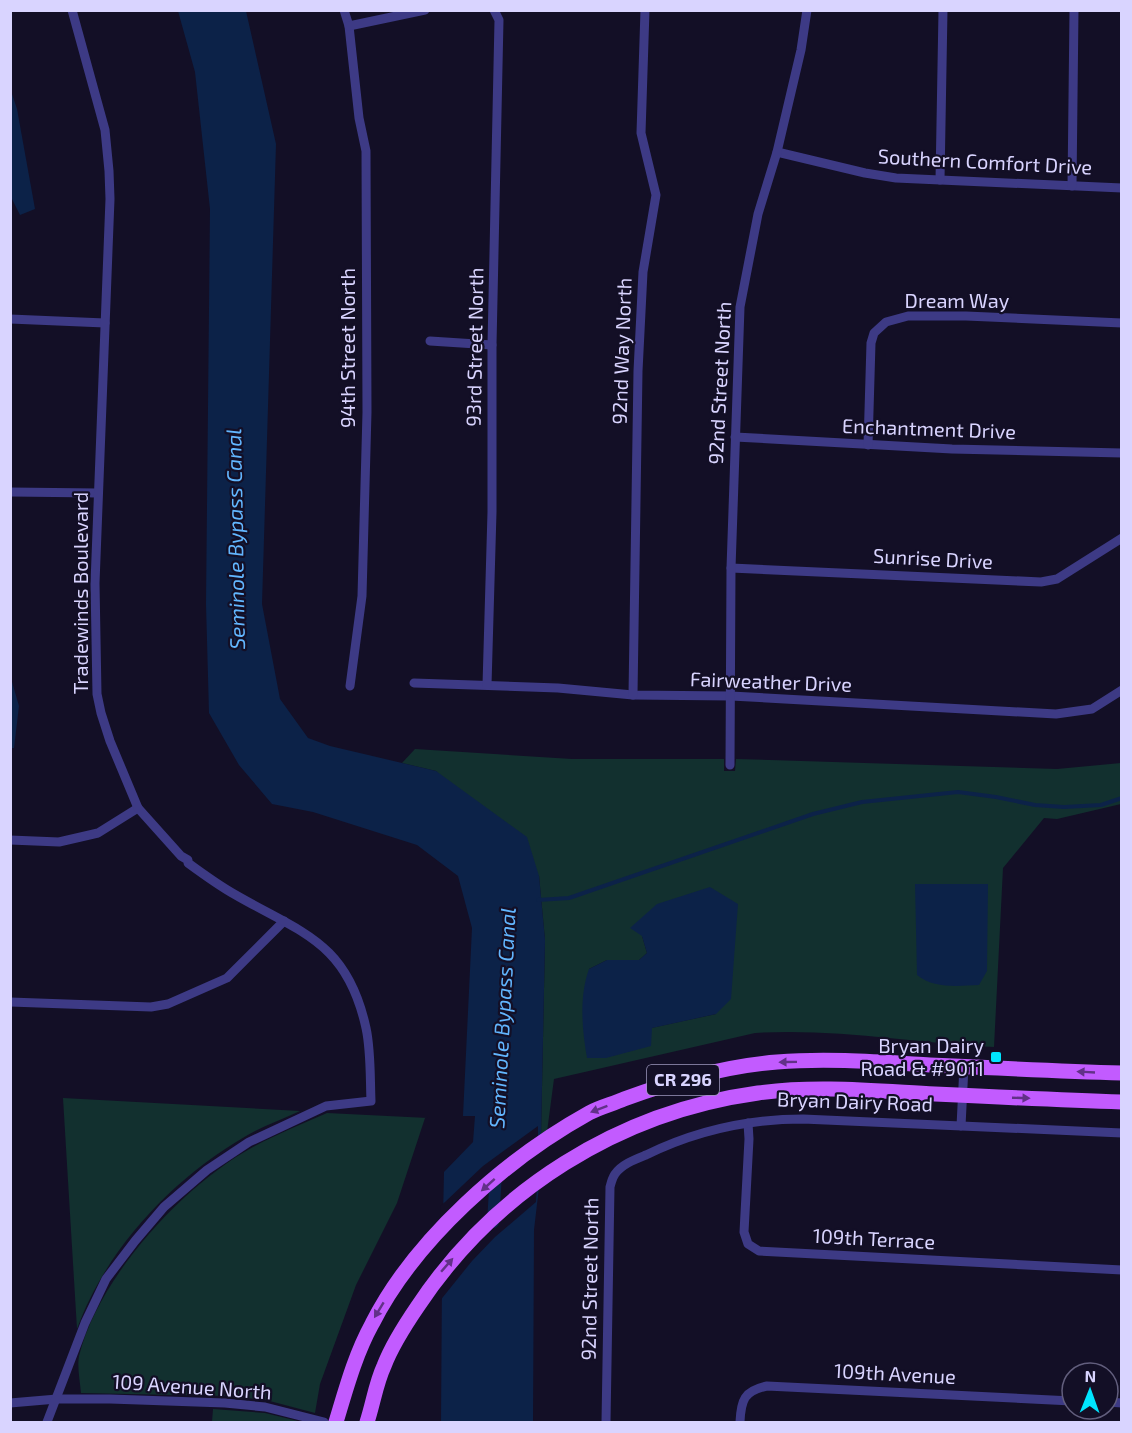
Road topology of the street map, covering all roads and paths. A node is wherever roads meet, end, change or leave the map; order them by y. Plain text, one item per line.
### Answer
1 (72, 10) edge
2 (344, 10) edge
3 (425, 10) edge
4 (494, 10) edge
5 (645, 10) edge
6 (807, 10) edge
7 (943, 10) edge
8 (1074, 10) edge
9 (349, 26) junction
10 (777, 152) junction
11 (940, 180) junction
12 (1072, 186) junction
13 (1122, 188) edge
14 (10, 319) edge
15 (105, 323) junction
16 (1122, 323) edge
17 (429, 341) dead end
18 (492, 345) junction
19 (735, 437) junction
20 (868, 445) junction
21 (1122, 453) edge
22 (10, 492) edge
23 (98, 493) junction
24 (1122, 538) edge
25 (731, 568) junction
26 (414, 683) dead end
27 (487, 685) junction
28 (350, 686) dead end
29 (1122, 690) edge
30 (633, 695) junction
31 (731, 696) junction
32 (730, 765) dead end
33 (138, 808) junction
34 (10, 840) edge
35 (285, 921) junction
36 (10, 1002) edge
37 (964, 1066) junction
38 (1122, 1073) edge
39 (963, 1095) junction
40 (1122, 1102) edge
41 (748, 1123) junction
42 (961, 1126) junction
43 (1122, 1133) edge
44 (1122, 1270) edge
45 (57, 1400) junction
46 (1060, 1400) edge
47 (10, 1403) edge
48 (47, 1422) edge
49 (324, 1422) edge
50 (336, 1422) edge
51 (368, 1422) edge
52 (606, 1422) edge
53 (740, 1422) edge

1 - 15 street, Tradewinds Boulevard
2 - 9 street, 94th Street North
3 - 9 street
4 - 18 street, 93rd Street North
5 - 30 street, 92nd Way North
6 - 10 street, 92nd Street North
7 - 11 street
8 - 12 street
9 - 28 street, 94th Street North
10 - 11 street, Southern Comfort Drive
10 - 19 street, 92nd Street North
11 - 12 street, Southern Comfort Drive
12 - 13 street, Southern Comfort Drive
14 - 15 street
15 - 23 street, Tradewinds Boulevard
16 - 20 street, Dream Way
17 - 18 street
18 - 27 street, 93rd Street North
19 - 20 street, Enchantment Drive
19 - 25 street, 92nd Street North
20 - 21 street, Enchantment Drive
22 - 23 street
23 - 33 street, Tradewinds Boulevard
24 - 25 street, Sunrise Drive
25 - 31 street, 92nd Street North
26 - 27 street, Fairweather Drive
27 - 30 street, Fairweather Drive
29 - 31 street, Fairweather Drive
30 - 31 street, Fairweather Drive
31 - 32 street, 92nd Street North
33 - 34 street
33 - 35 street, Tradewinds Boulevard
35 - 36 street
35 - 45 street, Tradewinds Boulevard
38 -> 37 main road, Bryan Dairy Road / CR 296
37 - 39 street, Bryan Dairy Road
37 -> 50 main road, Bryan Dairy Road / CR 296
39 -> 40 main road, Bryan Dairy Road / CR 296
39 - 42 street, Bryan Dairy Road
51 -> 39 main road, Bryan Dairy Road / CR 296
41 - 42 street, Bryan Dairy Road
41 - 44 street, 109th Terrace
41 - 52 street, 92nd Street North
42 - 43 street, Bryan Dairy Road
45 - 47 street, 109 Avenue North
45 - 48 street
45 - 49 street, 109 Avenue North
46 - 53 street, 109th Avenue

